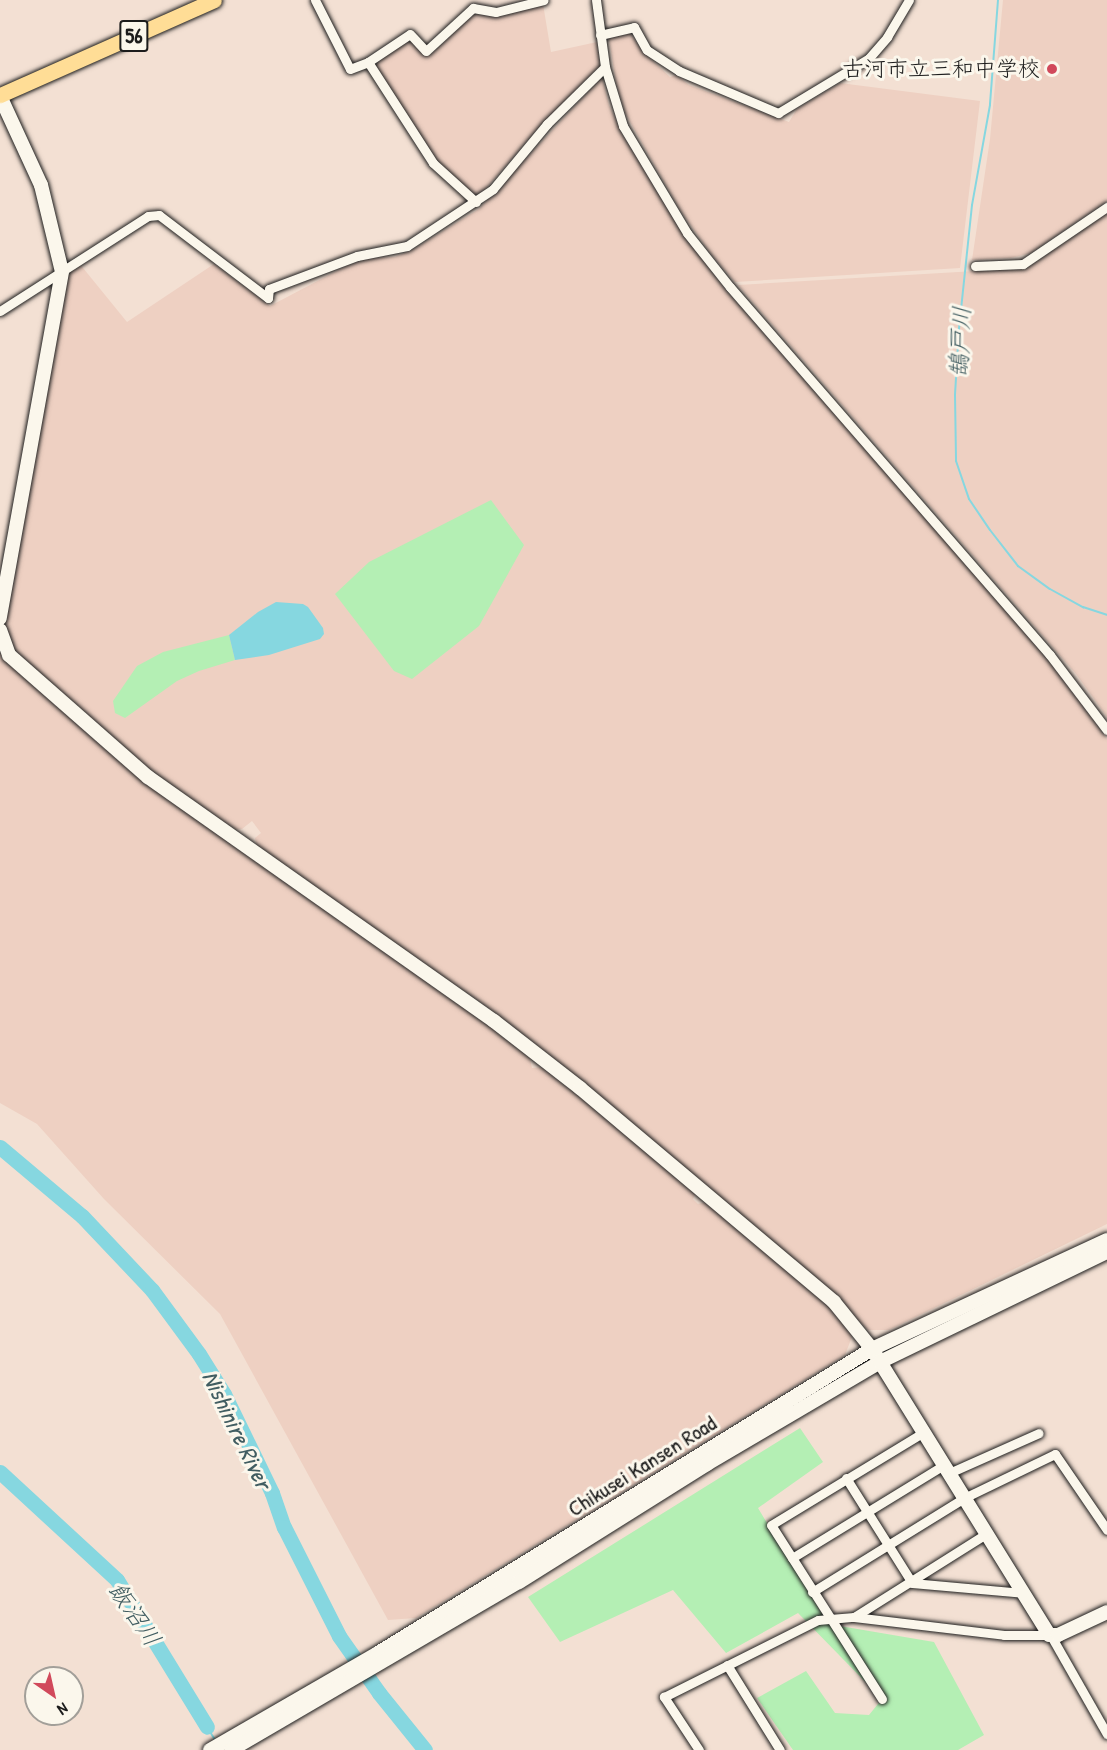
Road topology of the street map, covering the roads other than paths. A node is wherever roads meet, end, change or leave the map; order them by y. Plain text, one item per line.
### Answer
1 (214, 0) edge
2 (315, 0) edge
3 (544, 0) edge
4 (596, 0) edge
5 (909, 0) edge
6 (600, 35) junction
7 (368, 62) junction
8 (605, 68) junction
9 (0, 96) edge
10 (476, 202) junction
11 (1107, 207) edge
12 (975, 266) dead end
13 (62, 272) junction
14 (0, 311) edge
15 (0, 618) edge
16 (1, 638) edge
17 (1107, 730) edge
18 (1107, 1240) edge
19 (1107, 1252) edge
20 (872, 1349) junction
21 (880, 1362) junction
22 (924, 1432) junction
23 (1040, 1433) dead end
24 (946, 1469) junction
25 (846, 1478) junction
26 (964, 1498) junction
27 (868, 1512) junction
28 (1107, 1530) edge
29 (986, 1534) junction
30 (888, 1547) junction
31 (792, 1558) junction
32 (912, 1582) junction
33 (812, 1592) junction
34 (1023, 1593) junction
35 (1107, 1612) edge
36 (854, 1617) junction
37 (828, 1618) junction
38 (1050, 1635) junction
39 (381, 1657) junction
40 (727, 1665) junction
41 (882, 1699) dead end
42 (1107, 1734) edge
43 (234, 1744) edge
44 (210, 1750) edge
45 (699, 1750) edge
46 (780, 1750) edge

1 - 9 main road, 56
2 - 7 street
3 - 7 street
4 - 6 street
5 - 6 street
6 - 8 street
7 - 10 street
8 - 10 street
8 - 17 street
9 - 13 street
10 - 13 street
11 - 12 street
13 - 14 street
13 - 15 street
16 - 20 street
18 - 20 street, Chikusei Kansen Road
19 - 21 street, Chikusei Kansen Road
20 - 21 street
20 - 39 street, Chikusei Kansen Road
21 - 22 street
21 - 39 street, Chikusei Kansen Road
22 - 24 street
22 - 25 street
23 - 24 street
24 - 26 street
24 - 27 street
25 - 27 street
25 - 31 street
26 - 28 street
26 - 29 street
26 - 30 street
27 - 30 street
27 - 31 street
29 - 32 street
29 - 34 street
30 - 32 street
30 - 33 street
31 - 33 street
32 - 34 street
32 - 36 street
33 - 37 street
34 - 38 street
35 - 38 street
36 - 37 street
36 - 38 street
37 - 40 street
37 - 41 street
38 - 42 street
39 - 43 street, Chikusei Kansen Road
40 - 45 street
40 - 46 street
43 - 44 street, Chikusei Kansen Road

